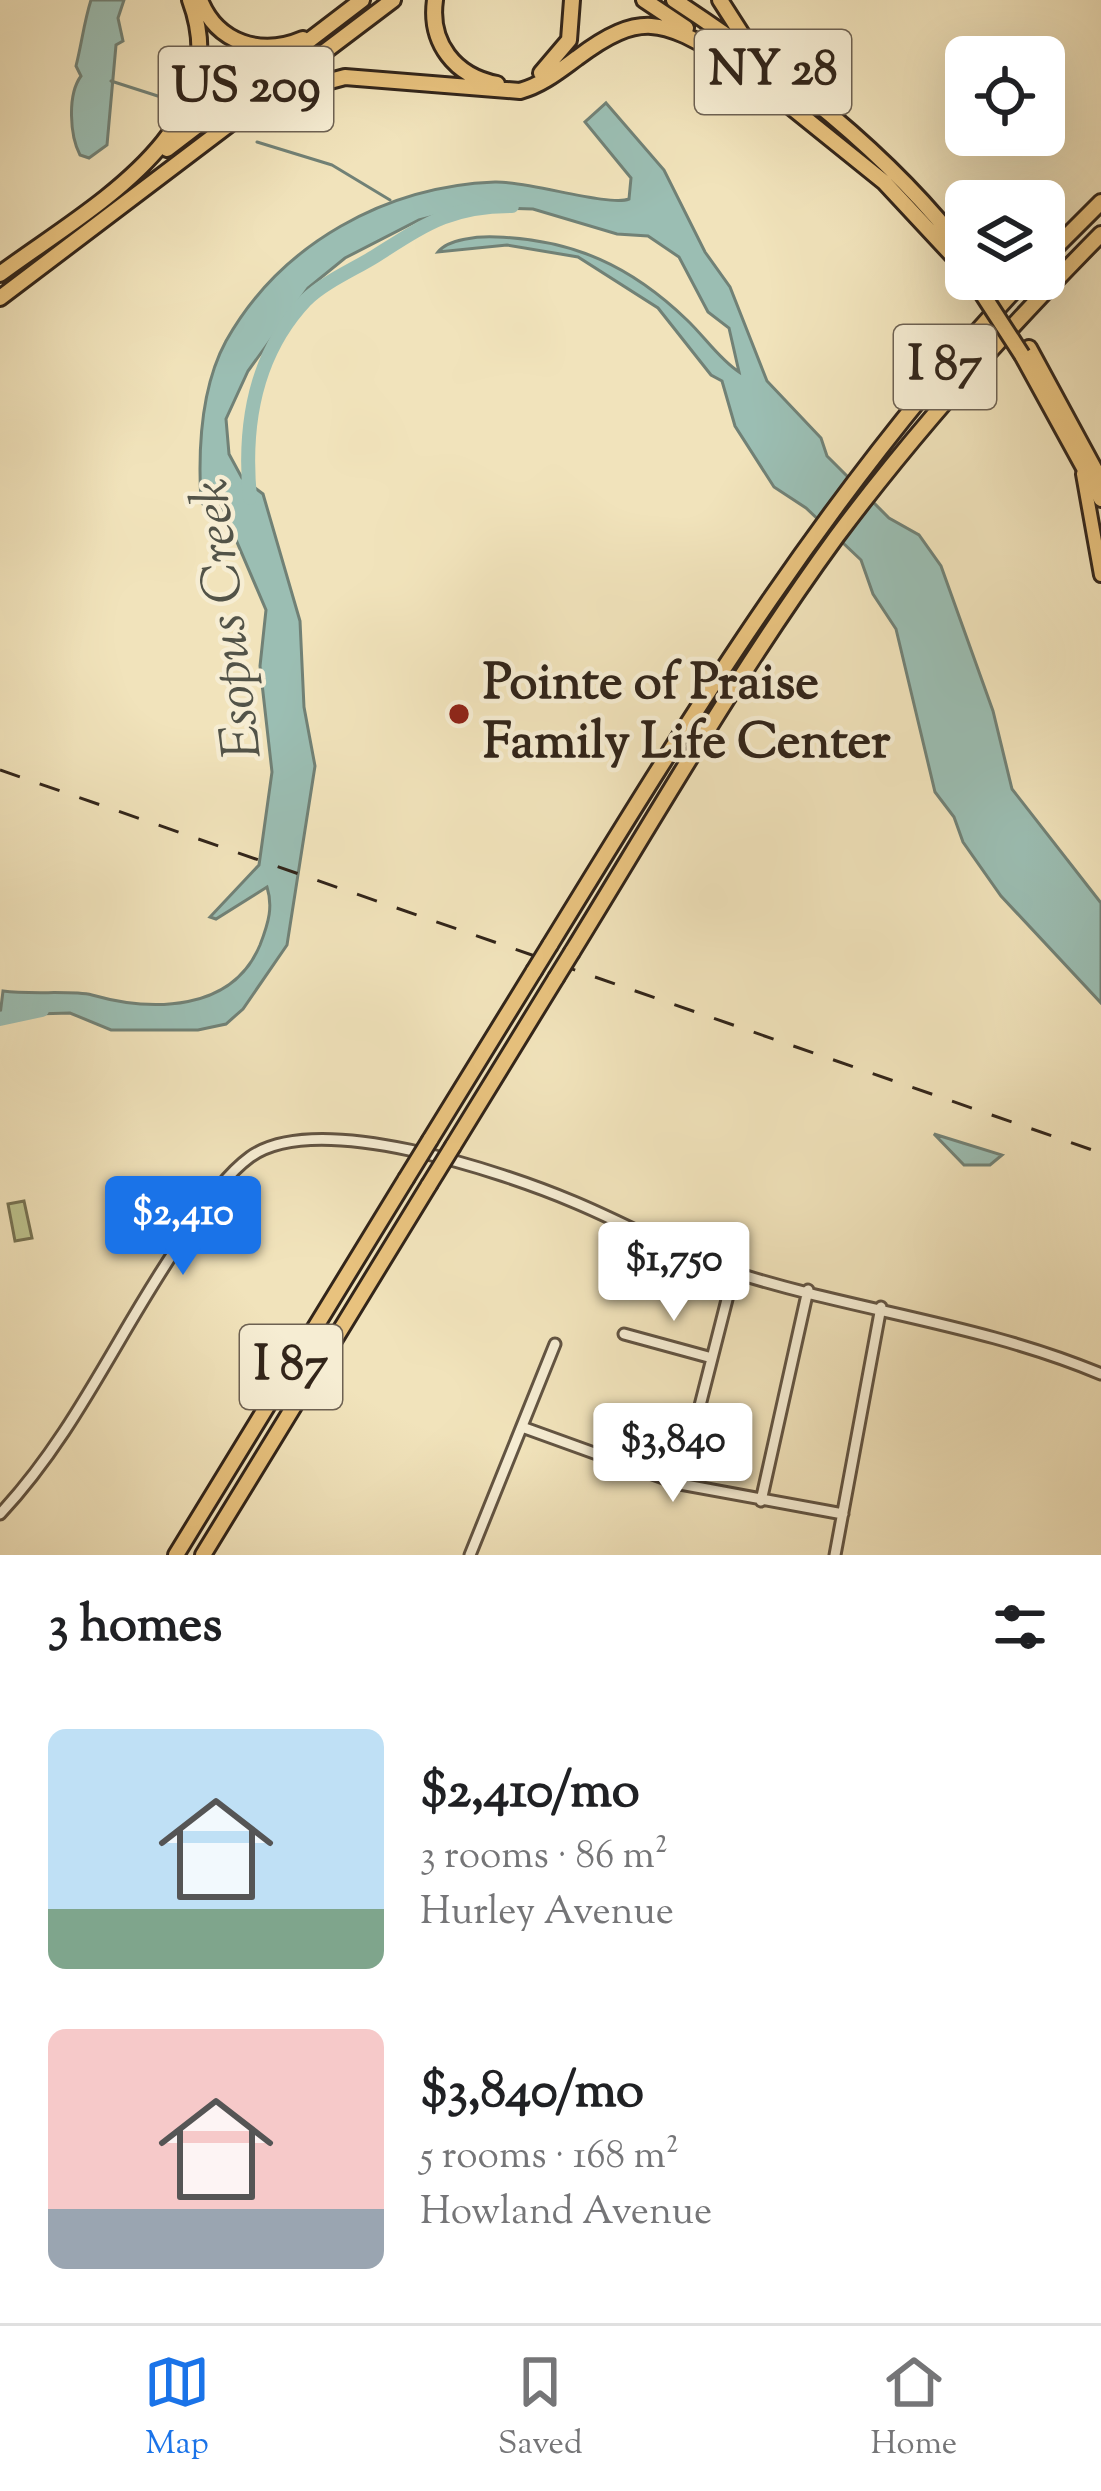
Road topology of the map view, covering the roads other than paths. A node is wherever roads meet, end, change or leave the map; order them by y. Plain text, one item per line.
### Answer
1 (190, 0) edge
2 (200, 0) edge
3 (362, 0) edge
4 (393, 0) edge
5 (435, 0) edge
6 (572, 0) edge
7 (644, 0) edge
8 (674, 0) edge
9 (720, 0) edge
10 (348, 11) junction
11 (737, 64) junction
12 (767, 68) junction
13 (231, 123) junction
14 (130, 177) junction
15 (1101, 202) edge
16 (945, 231) edge
17 (1101, 234) edge
18 (1065, 238) edge
19 (1101, 244) edge
20 (945, 247) edge
21 (1065, 270) edge
22 (0, 274) edge
23 (1065, 274) edge
24 (0, 298) edge
25 (991, 300) edge
26 (1007, 300) edge
27 (1036, 300) edge
28 (1084, 460) junction
29 (1101, 470) edge
30 (1101, 481) edge
31 (1101, 499) edge
32 (1101, 575) edge
33 (734, 1273) junction
34 (808, 1290) junction
35 (881, 1307) junction
36 (623, 1334) dead end
37 (554, 1343) dead end
38 (712, 1358) junction
39 (1101, 1374) edge
40 (521, 1427) junction
41 (680, 1484) junction
42 (761, 1501) junction
43 (0, 1514) edge
44 (843, 1514) junction
45 (176, 1555) edge
46 (202, 1555) edge
47 (470, 1555) edge
48 (835, 1555) edge

1 - 14 highway
2 - 10 highway
3 - 10 highway, US 209
4 - 13 highway, US 209
5 - 6 highway
7 - 11 highway, NY 28
8 - 12 highway, NY 28
9 - 12 highway
10 - 14 highway, US 209
11 - 13 highway
11 - 20 highway, NY 28
12 - 16 highway, NY 28
13 - 24 highway, US 209
14 - 22 highway, US 209
15 - 18 highway
17 - 21 highway, I 87
19 - 23 highway
25 - 28 highway
26 - 45 highway, I 87, bridge
27 - 46 highway, I 87, bridge
28 - 29 highway
28 - 30 highway
28 - 31 highway
28 - 32 main road
33 - 34 street
33 - 38 street
33 - 43 street
34 - 35 street
34 - 42 street
35 - 39 street
35 - 44 street
36 - 38 street
37 - 40 street
38 - 41 street
40 - 41 street
40 - 47 street
41 - 42 street
42 - 44 street
44 - 48 street

